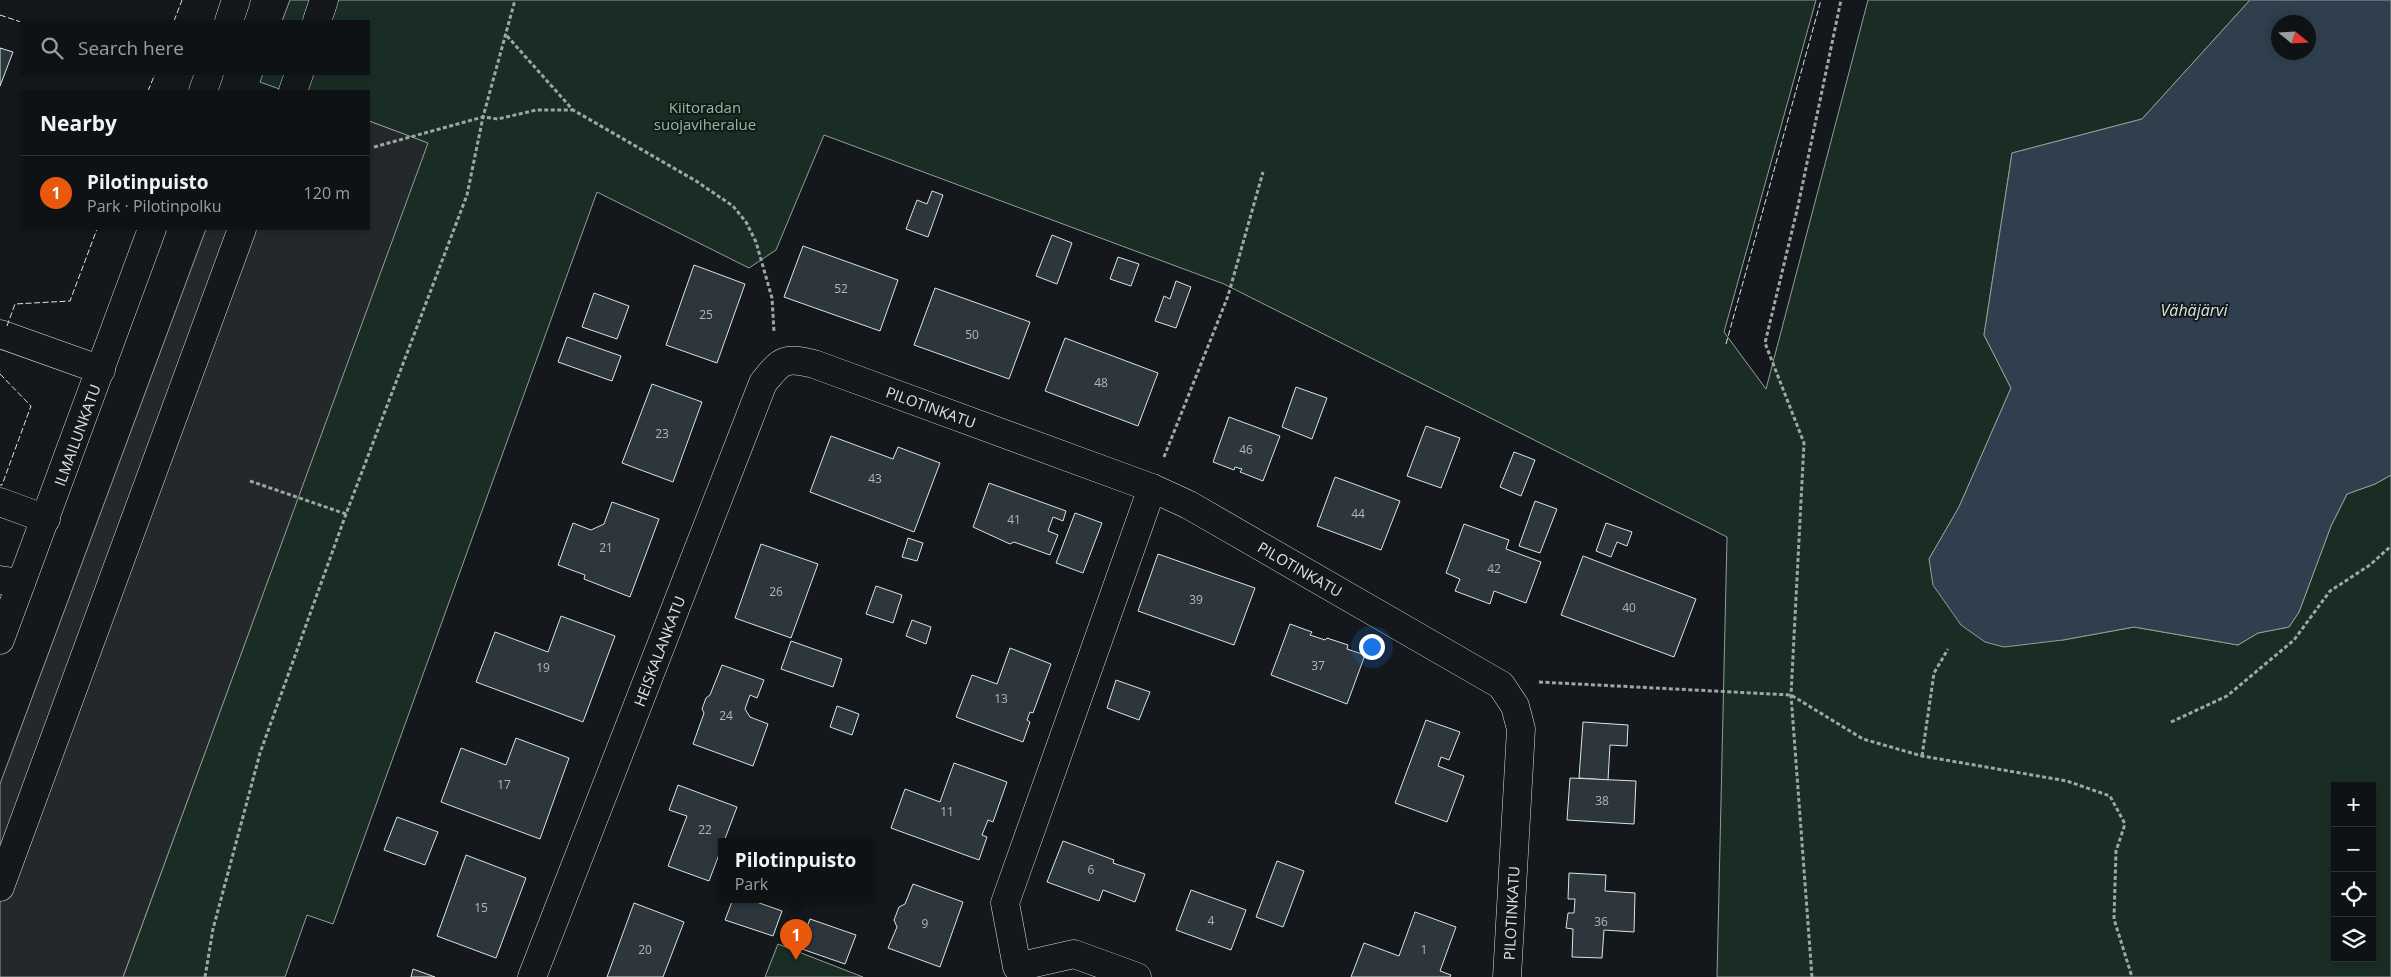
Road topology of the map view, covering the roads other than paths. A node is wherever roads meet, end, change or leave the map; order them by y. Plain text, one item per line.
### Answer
1 (236, 0) edge
2 (324, 0) edge
3 (228, 20) edge
4 (317, 20) edge
5 (209, 75) edge
6 (299, 75) edge
7 (203, 90) edge
8 (293, 90) edge
9 (152, 230) edge
10 (242, 230) edge
11 (0, 334) edge
12 (814, 364) joint
13 (101, 370) junction
14 (1156, 477) junction
15 (0, 502) edge
16 (46, 519) junction
17 (11, 581) edge
18 (0, 640) edge
19 (0, 887) edge
20 (532, 977) edge
21 (1137, 977) edge
22 (1507, 977) edge

1 - 3 street
2 - 4 street
5 - 7 street
6 - 8 street
9 - 13 street, ILMAILUNKATU
10 - 19 street
11 - 13 street
12 - 14 street, PILOTINKATU
12 - 20 street, HEISKALANKATU
13 - 16 street, ILMAILUNKATU
14 - 21 street
14 - 22 street, PILOTINKATU
15 - 16 street
16 - 17 street, ILMAILUNKATU
17 - 18 street, ILMAILUNKATU

